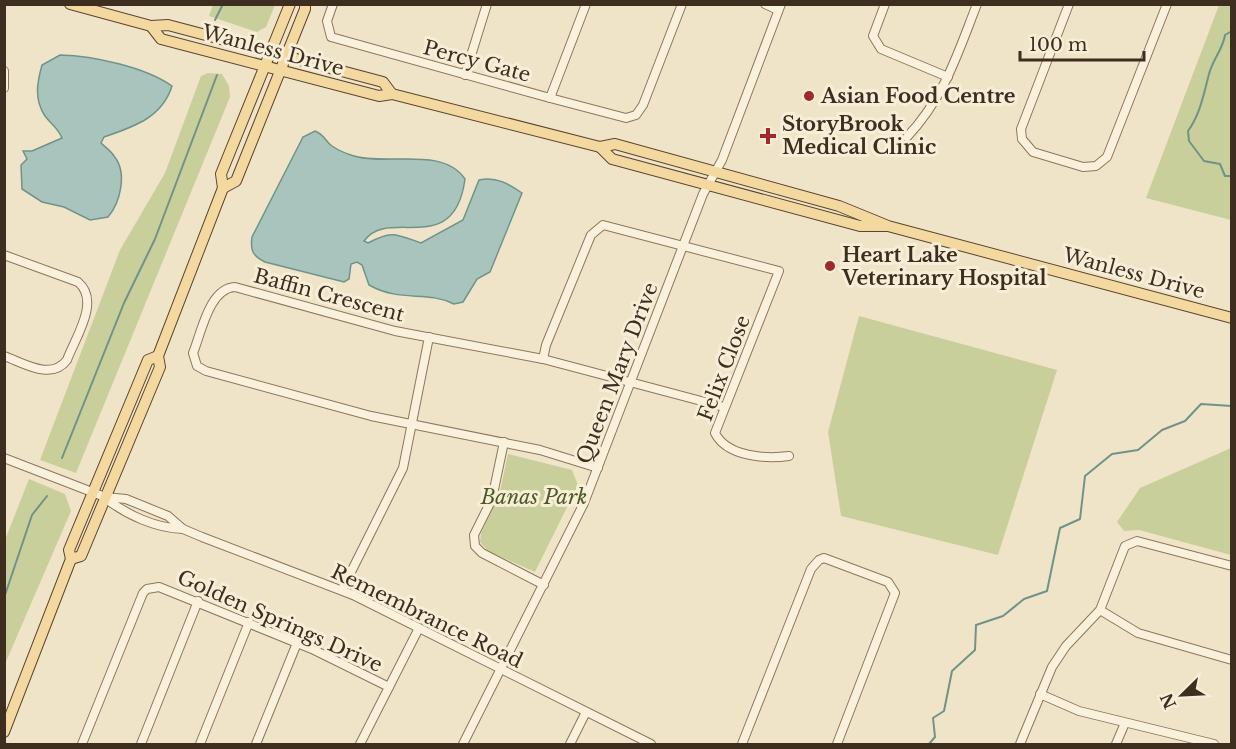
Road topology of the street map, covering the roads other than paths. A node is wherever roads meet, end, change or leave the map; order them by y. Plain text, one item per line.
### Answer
1 (70, 4) edge
2 (290, 4) edge
3 (305, 4) edge
4 (333, 4) edge
5 (487, 4) edge
6 (586, 4) edge
7 (682, 4) edge
8 (765, 4) edge
9 (885, 4) edge
10 (977, 4) edge
11 (1069, 4) edge
12 (1167, 4) edge
13 (779, 7) edge
14 (152, 26) junction
15 (271, 52) junction
16 (287, 56) junction
17 (265, 66) junction
18 (281, 70) junction
19 (4, 71) edge
20 (465, 75) junction
21 (948, 77) junction
22 (4, 88) edge
23 (392, 94) junction
24 (550, 98) junction
25 (907, 136) dead end
26 (600, 147) junction
27 (716, 171) junction
28 (708, 185) junction
29 (223, 188) junction
30 (888, 226) junction
31 (683, 244) junction
32 (4, 255) edge
33 (1232, 318) edge
34 (429, 338) junction
35 (4, 356) edge
36 (158, 356) junction
37 (543, 359) junction
38 (632, 384) junction
39 (724, 407) junction
40 (412, 424) junction
41 (504, 442) junction
42 (789, 456) dead end
43 (4, 458) edge
44 (598, 468) junction
45 (93, 493) junction
46 (105, 497) junction
47 (71, 559) junction
48 (1232, 566) edge
49 (544, 585) junction
50 (342, 590) junction
51 (198, 602) junction
52 (1100, 610) junction
53 (249, 622) junction
54 (418, 628) junction
55 (297, 643) junction
56 (1232, 660) edge
57 (501, 669) junction
58 (388, 687) junction
59 (1040, 694) junction
60 (586, 712) junction
61 (1125, 723) junction
62 (4, 732) edge
63 (82, 744) edge
64 (141, 744) edge
65 (200, 744) edge
66 (256, 744) edge
67 (360, 744) edge
68 (463, 744) edge
69 (570, 744) edge
70 (651, 744) edge
71 (742, 744) edge
72 (837, 744) edge
73 (1020, 744) edge
74 (1116, 744) edge
75 (1211, 744) edge

1 - 14 main road, Wanless Drive
2 - 15 main road
3 - 16 main road
4 - 20 street, Percy Gate
5 - 20 street
6 - 24 street, Percy Gate
7 - 24 street
8 - 13 street
9 - 21 street
10 - 21 street
11 - 12 street
13 - 27 street, Queen Mary Drive
14 - 15 main road, Wanless Drive
14 - 17 main road, Wanless Drive
15 - 16 main road, Wanless Drive
15 - 17 main road
16 - 18 main road
16 - 23 main road, Wanless Drive
17 - 18 main road, Wanless Drive
17 - 29 main road
18 - 23 main road, Wanless Drive
18 - 29 main road
19 - 22 street
20 - 24 street, Percy Gate
21 - 25 street
23 - 26 main road, Wanless Drive
26 - 27 main road, Wanless Drive
26 - 28 main road, Wanless Drive
27 - 28 street, Queen Mary Drive
27 - 30 main road, Wanless Drive
28 - 30 main road, Wanless Drive
28 - 31 street, Queen Mary Drive
29 - 36 main road
30 - 33 main road, Wanless Drive
31 - 37 street
31 - 38 street, Queen Mary Drive
31 - 39 street, Felix Close
32 - 35 street
34 - 37 street, Baffin Crescent
34 - 40 street
34 - 40 street, Baffin Crescent
36 - 45 main road
36 - 46 main road
37 - 38 street, Baffin Crescent
38 - 39 street, Baffin Crescent
38 - 44 street, Queen Mary Drive
39 - 42 street, Felix Close
40 - 41 street, Baffin Crescent
40 - 50 street
41 - 44 street, Baffin Crescent
41 - 49 street
43 - 45 street, Remembrance Road
44 - 49 street, Queen Mary Drive
45 - 46 street, Remembrance Road
45 - 47 main road
46 - 47 main road
46 - 50 street, Remembrance Road
47 - 62 main road
48 - 52 street
49 - 57 street, Queen Mary Drive
50 - 54 street, Remembrance Road
51 - 53 street, Golden Springs Drive
51 - 63 street, Golden Springs Drive
51 - 64 street
52 - 56 street
52 - 59 street
53 - 55 street, Golden Springs Drive
53 - 65 street
54 - 57 street, Remembrance Road
54 - 58 street
55 - 58 street, Golden Springs Drive
55 - 66 street
57 - 60 street, Remembrance Road
57 - 68 street, Queen Mary Drive
58 - 67 street
59 - 61 street
59 - 73 street
60 - 69 street
60 - 70 street, Remembrance Road
61 - 74 street
61 - 75 street
71 - 72 street

